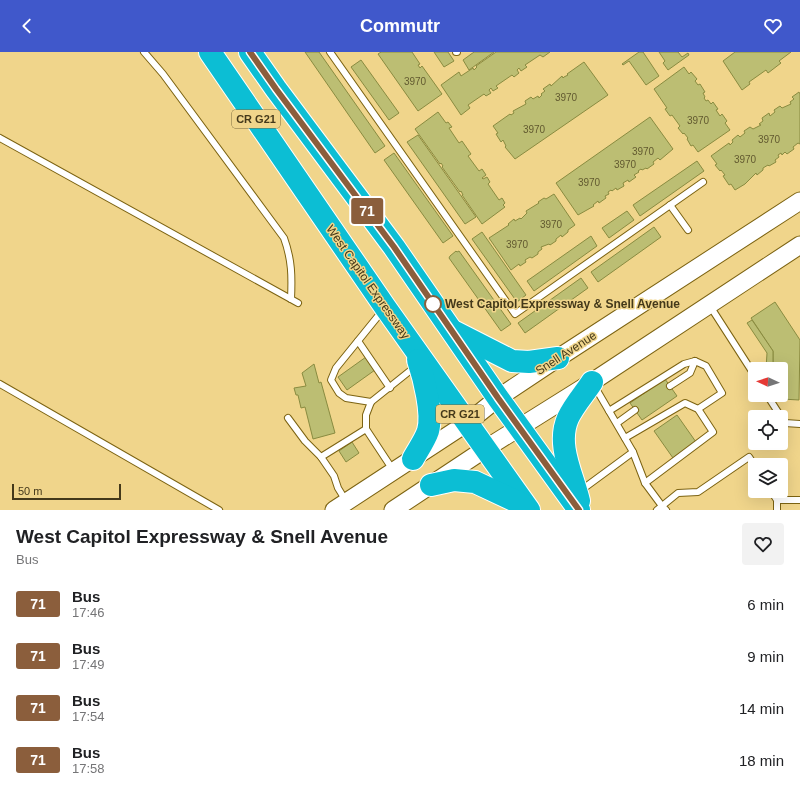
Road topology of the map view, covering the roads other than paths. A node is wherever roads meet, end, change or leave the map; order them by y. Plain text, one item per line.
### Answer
1 (144, 52) edge
2 (210, 52) edge
3 (250, 52) edge
4 (330, 52) edge
5 (0, 138) edge
6 (703, 182) dead end
7 (800, 201) edge
8 (670, 205) junction
9 (688, 230) dead end
10 (800, 245) edge
11 (291, 299) junction
12 (298, 303) dead end
13 (709, 305) junction
14 (385, 307) junction
15 (452, 331) junction
16 (358, 341) junction
17 (416, 355) junction
18 (558, 358) junction
19 (696, 361) junction
20 (748, 365) edge
21 (592, 382) junction
22 (0, 384) edge
23 (670, 386) dead end
24 (390, 388) junction
25 (498, 398) junction
26 (371, 402) junction
27 (772, 402) edge
28 (698, 409) junction
29 (636, 410) dead end
30 (609, 411) junction
31 (288, 418) dead end
32 (467, 423) junction
33 (617, 423) junction
34 (800, 424) edge
35 (520, 427) junction
36 (366, 429) junction
37 (625, 438) junction
38 (485, 449) junction
39 (633, 452) junction
40 (321, 457) junction
41 (750, 458) edge
42 (413, 459) junction
43 (394, 472) junction
44 (645, 483) junction
45 (431, 485) junction
46 (777, 500) joint
47 (800, 500) edge
48 (579, 504) edge
49 (340, 506) edge
50 (524, 508) edge
51 (664, 508) edge
52 (219, 510) edge
53 (393, 510) edge
54 (657, 510) edge
55 (777, 510) edge

1 - 11 lane
2 - 14 highway, West Capitol Expressway / CR G21
3 - 15 highway, CR G21
4 - 8 lane
5 - 11 lane
6 - 8 lane
7 - 18 main road, Snell Avenue
8 - 9 lane
10 - 13 main road
11 - 12 lane
13 - 20 lane
13 - 21 main road
14 - 16 lane
14 - 17 highway, West Capitol Expressway / CR G21
15 - 18 highway
15 - 25 highway, CR G21
16 - 24 lane
16 - 26 lane
17 - 24 lane
17 - 32 highway, West Capitol Expressway / CR G21
17 - 42 highway
18 - 25 main road, Snell Avenue
19 - 23 lane
19 - 28 lane
19 - 30 lane
21 - 30 lane
21 - 35 main road
21 - 48 highway
22 - 52 lane
24 - 26 lane
25 - 32 main road, Snell Avenue
25 - 35 highway, CR G21
26 - 36 lane
27 - 34 lane
28 - 37 lane
28 - 44 lane
29 - 33 lane
30 - 33 lane
31 - 40 lane
32 - 38 highway, West Capitol Expressway / CR G21
32 - 42 main road, Snell Avenue
33 - 37 lane
35 - 38 main road
35 - 48 highway, CR G21
36 - 40 lane
36 - 43 lane
37 - 39 lane
38 - 45 main road
38 - 50 highway, West Capitol Expressway / CR G21
39 - 44 lane
39 - 48 lane
40 - 49 lane
41 - 51 lane
42 - 43 main road, Snell Avenue
43 - 49 main road, Snell Avenue
44 - 51 lane
45 - 50 highway
45 - 53 main road
46 - 47 lane
46 - 55 lane
51 - 54 lane

